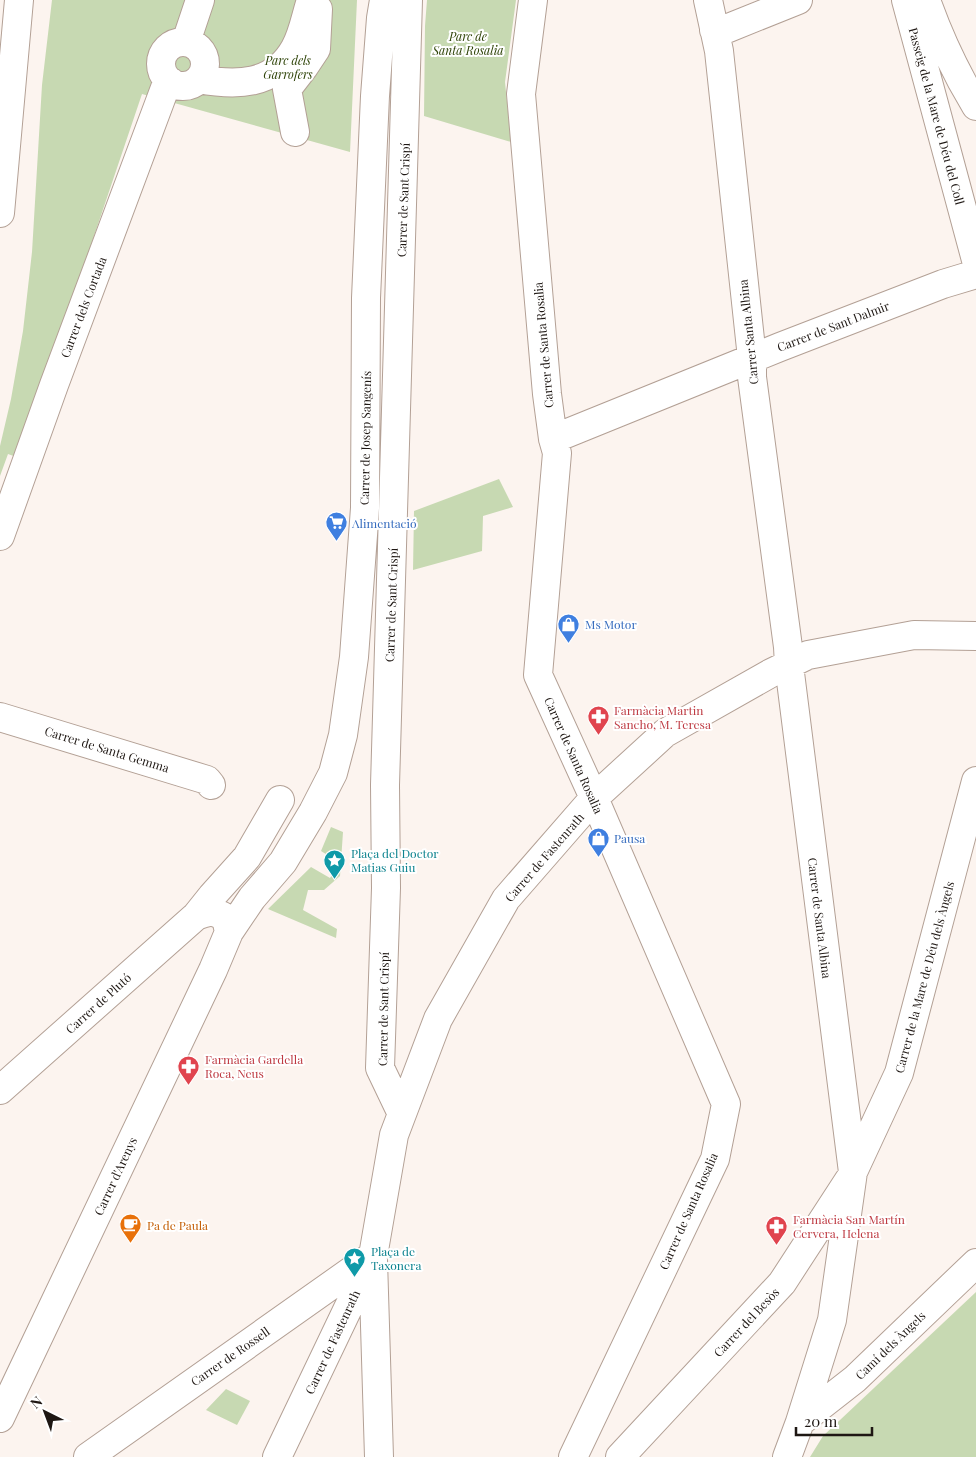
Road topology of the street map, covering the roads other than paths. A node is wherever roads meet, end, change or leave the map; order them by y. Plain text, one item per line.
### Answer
1 (19, 0) edge
2 (200, 0) edge
3 (312, 0) edge
4 (384, 0) edge
5 (408, 0) edge
6 (533, 0) edge
7 (708, 0) edge
8 (798, 0) edge
9 (906, 0) edge
10 (926, 0) edge
11 (714, 30) junction
12 (186, 42) junction
13 (199, 79) junction
14 (171, 82) junction
15 (976, 106) edge
16 (295, 132) dead end
17 (0, 213) edge
18 (976, 260) edge
19 (976, 274) edge
20 (752, 358) junction
21 (553, 438) junction
22 (0, 536) edge
23 (976, 636) edge
24 (788, 665) junction
25 (0, 718) edge
26 (976, 781) edge
27 (211, 785) dead end
28 (594, 798) junction
29 (280, 800) dead end
30 (196, 916) junction
31 (228, 932) junction
32 (0, 1090) edge
33 (398, 1125) junction
34 (853, 1172) junction
35 (373, 1256) junction
36 (976, 1263) edge
37 (0, 1418) edge
38 (800, 1422) junction
39 (88, 1457) edge
40 (277, 1457) edge
41 (378, 1457) edge
42 (573, 1457) edge
43 (620, 1457) edge
44 (786, 1457) edge

1 - 17 street
2 - 12 street
3 - 13 street
3 - 16 street
4 - 31 street, Carrer de Josep Sangenís
5 - 33 street, Carrer de Sant Crispí
6 - 21 street, Carrer de Santa Rosalia
7 - 11 street, Carrer Santa Albina
8 - 11 street
9 - 18 street, Passeig de la Mare de Déu del Coll
10 - 15 street, Passeig de la Mare de Déu del Coll
11 - 20 street, Carrer Santa Albina
12 - 13 street
12 - 14 street
13 - 14 street
14 - 22 street, Carrer dels Cortada
19 - 20 street, Carrer de Sant Dalmir
20 - 21 street, Carrer de Sant Dalmir
20 - 24 street, Carrer Santa Albina
21 - 28 street, Carrer de Santa Rosalia
23 - 24 street, Carrer de Fastenrath
24 - 28 street, Carrer de Fastenrath
24 - 34 street, Carrer de Santa Albina
25 - 27 street, Carrer de Santa Gemma
26 - 34 street, Carrer de la Mare de Déu dels Àngels
28 - 33 street, Carrer de Fastenrath
28 - 42 street, Carrer de Santa Rosalia
29 - 30 street, Carrer de Plutó
30 - 31 street
30 - 32 street, Carrer de Plutó
31 - 37 street, Carrer d'Arenys
33 - 35 street, Carrer de Fastenrath
34 - 38 street, Carrer de la Mare de Déu dels Àngels
34 - 43 street, Carrer del Besòs
35 - 39 street, Carrer de Rossell
35 - 40 street, Carrer de Fastenrath
35 - 41 street
36 - 38 street, Camí dels Àngels
38 - 44 street, Carrer de la Mare de Déu dels Àngels

